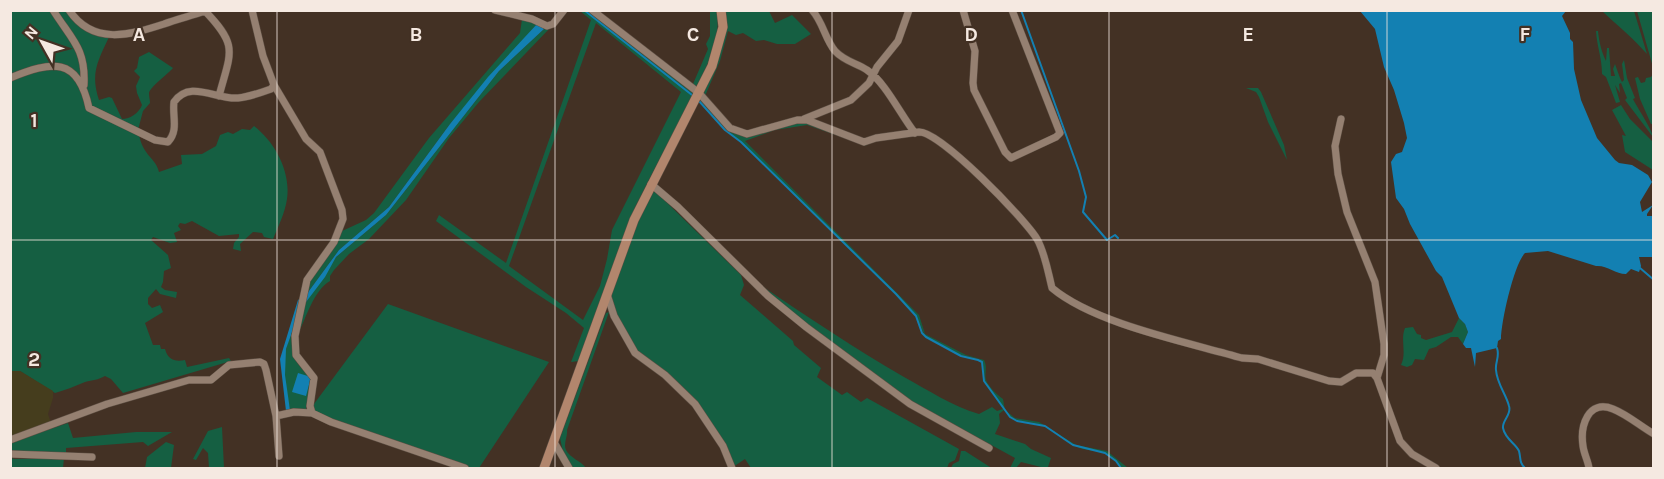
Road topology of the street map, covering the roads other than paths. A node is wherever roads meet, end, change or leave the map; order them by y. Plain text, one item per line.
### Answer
1 (53, 10) edge
2 (69, 10) edge
3 (252, 10) edge
4 (495, 10) edge
5 (564, 10) edge
6 (592, 10) edge
7 (721, 10) edge
8 (812, 10) edge
9 (909, 10) edge
10 (963, 10) edge
11 (1012, 10) edge
12 (204, 11) edge
13 (873, 76) junction
14 (10, 78) edge
15 (274, 85) junction
16 (84, 87) junction
17 (699, 93) junction
18 (219, 96) junction
19 (1341, 119) dead end
20 (801, 120) junction
21 (915, 133) junction
22 (651, 184) junction
23 (607, 293) junction
24 (1377, 378) junction
25 (312, 413) junction
26 (279, 415) junction
27 (1653, 434) edge
28 (10, 440) edge
29 (554, 442) junction
30 (989, 448) dead end
31 (10, 454) edge
32 (279, 456) dead end
33 (92, 458) dead end
34 (465, 468) edge
35 (544, 468) edge
36 (569, 468) edge
37 (732, 468) edge
38 (1437, 468) edge
39 (1589, 468) edge

1 - 16 street
2 - 12 street
3 - 15 street
4 - 5 street
6 - 17 street
7 - 17 street
8 - 13 street
9 - 13 street
10 - 11 street
12 - 18 street
13 - 20 street
13 - 21 street
14 - 16 street
15 - 18 street
15 - 25 street
16 - 18 street
17 - 20 street
17 - 22 street
19 - 24 street
20 - 21 street
21 - 24 street
22 - 23 street
22 - 30 street
23 - 29 street
23 - 37 street
24 - 38 street
25 - 26 street
25 - 34 street
26 - 28 street
26 - 32 street
27 - 39 street
29 - 35 street
29 - 36 street
31 - 33 street

